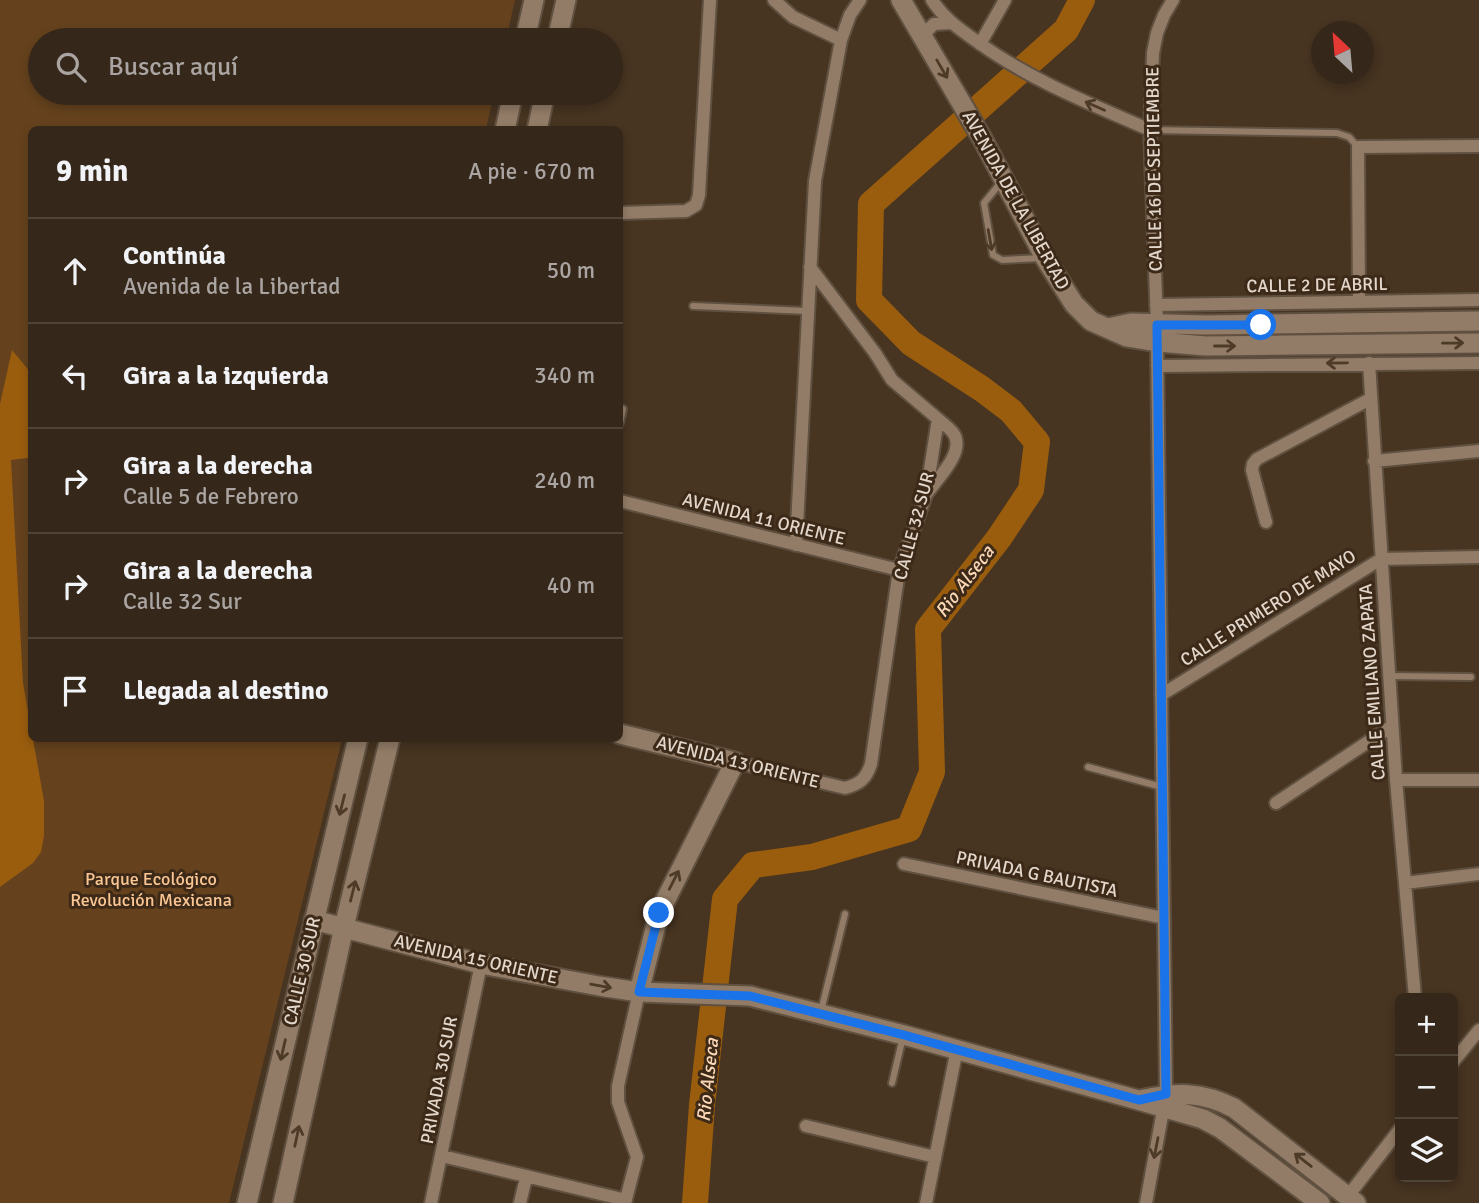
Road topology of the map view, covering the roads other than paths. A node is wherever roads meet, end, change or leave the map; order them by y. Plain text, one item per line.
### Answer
1 (534, 0) edge
2 (566, 0) edge
3 (710, 0) edge
4 (774, 0) edge
5 (860, 0) edge
6 (901, 0) edge
7 (932, 0) edge
8 (1006, 0) edge
9 (1173, 0) edge
10 (951, 23) junction
11 (528, 28) edge
12 (560, 28) edge
13 (922, 36) junction
14 (841, 40) junction
15 (980, 44) junction
16 (510, 105) edge
17 (542, 105) edge
18 (506, 126) edge
19 (538, 126) edge
20 (1150, 130) junction
21 (1479, 146) edge
22 (1358, 147) junction
23 (1003, 180) junction
24 (623, 213) edge
25 (1045, 258) junction
26 (810, 267) junction
27 (1479, 300) edge
28 (1359, 301) junction
29 (693, 306) dead end
30 (807, 311) junction
31 (1479, 321) edge
32 (1157, 324) junction
33 (1261, 325) junction
34 (1479, 343) edge
35 (1261, 346) junction
36 (1368, 363) junction
37 (1479, 363) edge
38 (1157, 366) junction
39 (1370, 399) junction
40 (938, 419) junction
41 (1479, 451) edge
42 (1374, 461) junction
43 (926, 495) junction
44 (623, 502) edge
45 (1266, 522) dead end
46 (796, 545) junction
47 (1479, 557) edge
48 (1381, 559) junction
49 (899, 570) junction
50 (1389, 676) junction
51 (1471, 677) dead end
52 (1161, 695) junction
53 (1392, 726) junction
54 (623, 735) edge
55 (357, 742) edge
56 (389, 742) edge
57 (735, 762) junction
58 (1088, 768) dead end
59 (1396, 780) junction
60 (1479, 780) edge
61 (858, 785) joint
62 (1162, 787) junction
63 (1276, 803) dead end
64 (904, 864) dead end
65 (1479, 874) edge
66 (1405, 883) junction
67 (845, 914) dead end
68 (1164, 918) junction
69 (314, 920) junction
70 (344, 927) junction
71 (481, 964) junction
72 (639, 992) junction
73 (1415, 993) edge
74 (820, 1014) junction
75 (1479, 1030) edge
76 (904, 1035) junction
77 (957, 1049) junction
78 (1458, 1056) edge
79 (892, 1083) dead end
80 (1165, 1101) junction
81 (806, 1126) dead end
82 (1395, 1136) edge
83 (442, 1156) junction
84 (935, 1157) junction
85 (526, 1178) junction
86 (1352, 1200) edge
87 (625, 1202) edge
88 (247, 1203) edge
89 (283, 1203) edge
90 (431, 1203) edge
91 (520, 1203) edge
92 (926, 1203) edge
93 (1146, 1203) edge
94 (1320, 1203) edge

1 - 11 main road
2 - 12 main road
3 - 24 street
4 - 14 street
5 - 14 street
6 - 13 main road, AVENIDA DE LA LIBERTAD
7 - 10 street
8 - 15 street
9 - 20 street, CALLE 16 DE SEPTIEMBRE
10 - 13 street
10 - 15 street
13 -> 23 main road, AVENIDA DE LA LIBERTAD
14 - 26 street
20 -> 15 street
16 - 18 main road
17 - 19 main road
20 - 22 lane
20 - 32 street, CALLE 16 DE SEPTIEMBRE
21 - 22 street
22 - 28 street
23 - 25 main road, AVENIDA DE LA LIBERTAD
23 -> 25 lane
25 - 32 main road, AVENIDA DE LA LIBERTAD
26 - 30 street
26 - 40 street
27 - 28 street, CALLE 2 DE ABRIL
28 - 32 street, CALLE 2 DE ABRIL
29 - 30 lane
30 - 46 street
31 - 33 main road, AVENIDA DE LA LIBERTAD
32 - 33 main road, AVENIDA DE LA LIBERTAD
32 -> 35 main road, AVENIDA DE LA LIBERTAD
32 - 38 street, CALLE 16 DE SEPTIEMBRE
33 - 35 main road
35 -> 34 main road, AVENIDA DE LA LIBERTAD
36 - 37 street
36 -> 38 street
36 - 39 street, CALLE EMILIANO ZAPATA
38 - 52 street, CALLE 16 DE SEPTIEMBRE
39 - 42 street, CALLE EMILIANO ZAPATA
39 - 45 street
40 - 43 street, CALLE 32 SUR
40 - 43 street
41 - 42 street
42 - 48 street, CALLE EMILIANO ZAPATA
43 - 49 street, CALLE 32 SUR
44 - 46 street, AVENIDA 11 ORIENTE
46 - 49 street, AVENIDA 11 ORIENTE
47 - 48 street, CALLE PRIMERO DE MAYO
48 - 50 street, CALLE EMILIANO ZAPATA
48 - 52 street, CALLE PRIMERO DE MAYO
49 - 61 street, CALLE 32 SUR
50 - 51 lane
50 - 53 street, CALLE EMILIANO ZAPATA
52 - 62 street, CALLE 16 DE SEPTIEMBRE
53 - 59 street, CALLE EMILIANO ZAPATA
53 - 63 street
54 - 57 main road, AVENIDA 13 ORIENTE
55 -> 69 main road, CALLE 30 SUR
70 -> 56 main road, CALLE 30 SUR
57 - 61 street, AVENIDA 13 ORIENTE
72 -> 57 main road
58 - 62 lane
59 - 60 street
59 - 66 street, CALLE EMILIANO ZAPATA
62 - 68 street, CALLE 16 DE SEPTIEMBRE
64 - 68 street, PRIVADA G BAUTISTA
65 - 66 street
66 - 73 street, CALLE EMILIANO ZAPATA
67 - 74 lane
68 - 80 street, CALLE 16 DE SEPTIEMBRE
69 - 70 main road, AVENIDA 15 ORIENTE
69 -> 88 main road, CALLE 30 SUR
70 - 71 main road, AVENIDA 15 ORIENTE
89 -> 70 main road, CALLE 30 SUR
71 -> 72 main road, AVENIDA 15 ORIENTE
71 - 83 street, PRIVADA 30 SUR
72 - 74 main road, AVENIDA 15 ORIENTE
72 - 87 street
74 - 76 main road, AVENIDA 15 ORIENTE
75 - 78 street
76 - 77 main road, AVENIDA 15 ORIENTE
76 - 79 lane
77 - 80 main road, AVENIDA 15 ORIENTE
77 - 84 street
86 -> 80 main road
80 -> 93 street, CALLE 16 DE SEPTIEMBRE
80 - 94 main road
81 - 84 street
82 - 86 street
83 - 85 street
83 - 90 street, PRIVADA 30 SUR
84 - 92 street
85 - 87 street
85 - 91 street

